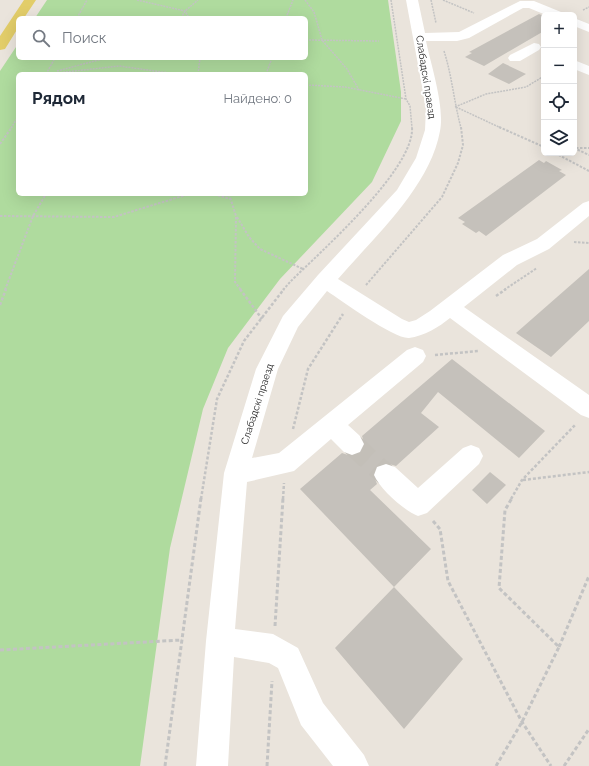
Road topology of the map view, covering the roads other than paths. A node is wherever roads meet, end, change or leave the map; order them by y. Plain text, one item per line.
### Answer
1 (30, 0) edge
2 (412, 0) edge
3 (550, 12) edge
4 (20, 16) edge
5 (16, 21) edge
6 (577, 24) edge
7 (589, 28) edge
8 (429, 37) junction
9 (0, 46) edge
10 (541, 46) edge
11 (515, 58) dead end
12 (577, 65) edge
13 (589, 71) edge
14 (589, 206) edge
15 (325, 280) junction
16 (458, 312) junction
17 (415, 356) road end
18 (585, 408) edge
19 (331, 425) junction
20 (352, 444) tunnel mouth
21 (471, 456) dead end
22 (236, 473) junction
23 (386, 475) tunnel mouth
24 (220, 641) junction
25 (212, 766) edge
26 (353, 766) edge

1 - 4 main road
2 - 8 street, Слабадскі праезд
3 - 8 street
5 - 9 main road
6 - 7 street
8 - 15 street, Слабадскі праезд
10 - 11 street
12 - 13 street
14 - 16 street
15 - 16 street
15 - 22 street, Слабадскі праезд
16 - 18 street
17 - 19 street
19 - 20 street
19 - 22 street
21 - 23 street
22 - 24 street, Слабадскі праезд
24 - 25 street, Слабадскі праезд
24 - 26 street

